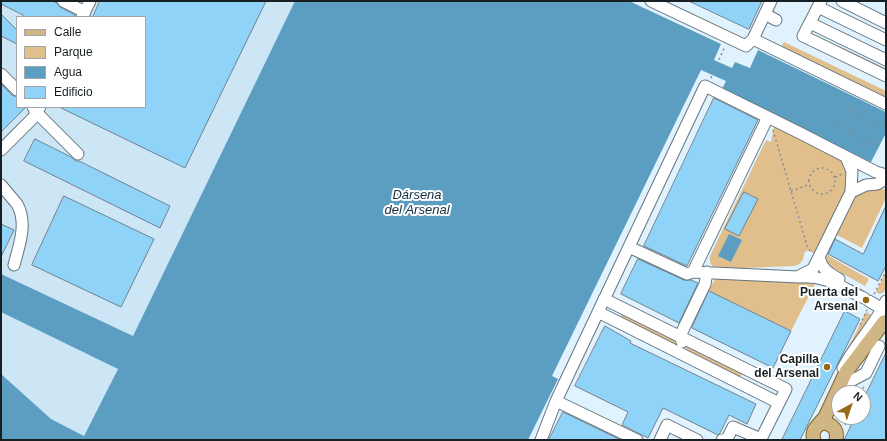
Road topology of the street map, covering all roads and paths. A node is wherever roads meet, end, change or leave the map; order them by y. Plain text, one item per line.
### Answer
1 (63, 1) edge
2 (90, 1) edge
3 (771, 1) edge
4 (842, 1) edge
5 (658, 3) edge
6 (819, 4) edge
7 (83, 14) edge
8 (765, 14) junction
9 (776, 20) dead end
10 (810, 23) junction
11 (886, 23) edge
12 (728, 38) junction
13 (753, 39) junction
14 (886, 40) edge
15 (886, 60) edge
16 (1, 74) edge
17 (886, 76) edge
18 (710, 80) dead end
19 (16, 89) edge
20 (886, 104) edge
21 (843, 106) dead end
22 (36, 109) edge
23 (768, 117) junction
24 (834, 125) dead end
25 (886, 128) edge
26 (773, 130) dead end
27 (879, 147) dead end
28 (1, 150) edge
29 (78, 154) dead end
30 (846, 157) junction
31 (886, 175) edge
32 (886, 179) edge
33 (1, 185) edge
34 (809, 185) junction
35 (791, 191) junction
36 (851, 192) junction
37 (629, 247) junction
38 (808, 249) dead end
39 (819, 257) junction
40 (14, 265) dead end
41 (693, 272) junction
42 (707, 272) junction
43 (799, 277) junction
44 (868, 297) junction
45 (604, 298) junction
46 (886, 300) edge
47 (598, 312) junction
48 (883, 319) edge
49 (680, 336) junction
50 (879, 346) dead end
51 (674, 350) junction
52 (753, 373) junction
53 (841, 385) edge
54 (847, 385) edge
55 (849, 385) edge
56 (746, 387) junction
57 (556, 401) junction
58 (779, 403) junction
59 (831, 408) edge
60 (834, 427) joint
61 (814, 436) edge
62 (541, 440) edge
63 (637, 440) edge
64 (660, 440) edge
65 (697, 440) edge
66 (722, 440) edge
67 (836, 440) edge

1 - 7 street
2 - 7 street
3 - 8 street
4 - 11 street
5 - 12 street
6 - 10 street
6 - 14 street
8 - 9 street
8 - 13 street
10 - 15 street
10 - 17 street
12 - 13 street
12 - 18 path
13 - 20 street
16 - 19 street
21 - 25 path
22 - 28 street
22 - 29 street
23 - 30 street
23 - 37 street
23 - 41 street
24 - 27 path
26 - 35 path
30 - 31 street
30 - 36 street
32 - 36 street
33 - 40 street
34 - 34 path
34 - 35 path
35 - 38 path
36 - 39 street
37 - 41 street
37 - 45 street
39 - 43 street
39 - 44 street
41 - 42 street
42 - 43 street
42 - 49 street
43 - 44 street
44 - 46 street
44 - 48 street
45 - 47 street
45 - 49 street
46 - 48 street
47 - 51 street
47 - 57 street
48 - 53 main road
48 - 54 main road
49 - 51 street
49 - 52 street
50 - 55 street
51 - 56 street
52 - 56 street
52 - 58 street
56 - 58 street
57 - 62 street
57 - 63 street
58 - 66 street
59 - 61 main road
60 - 61 main road
60 - 67 main road
64 - 65 street

